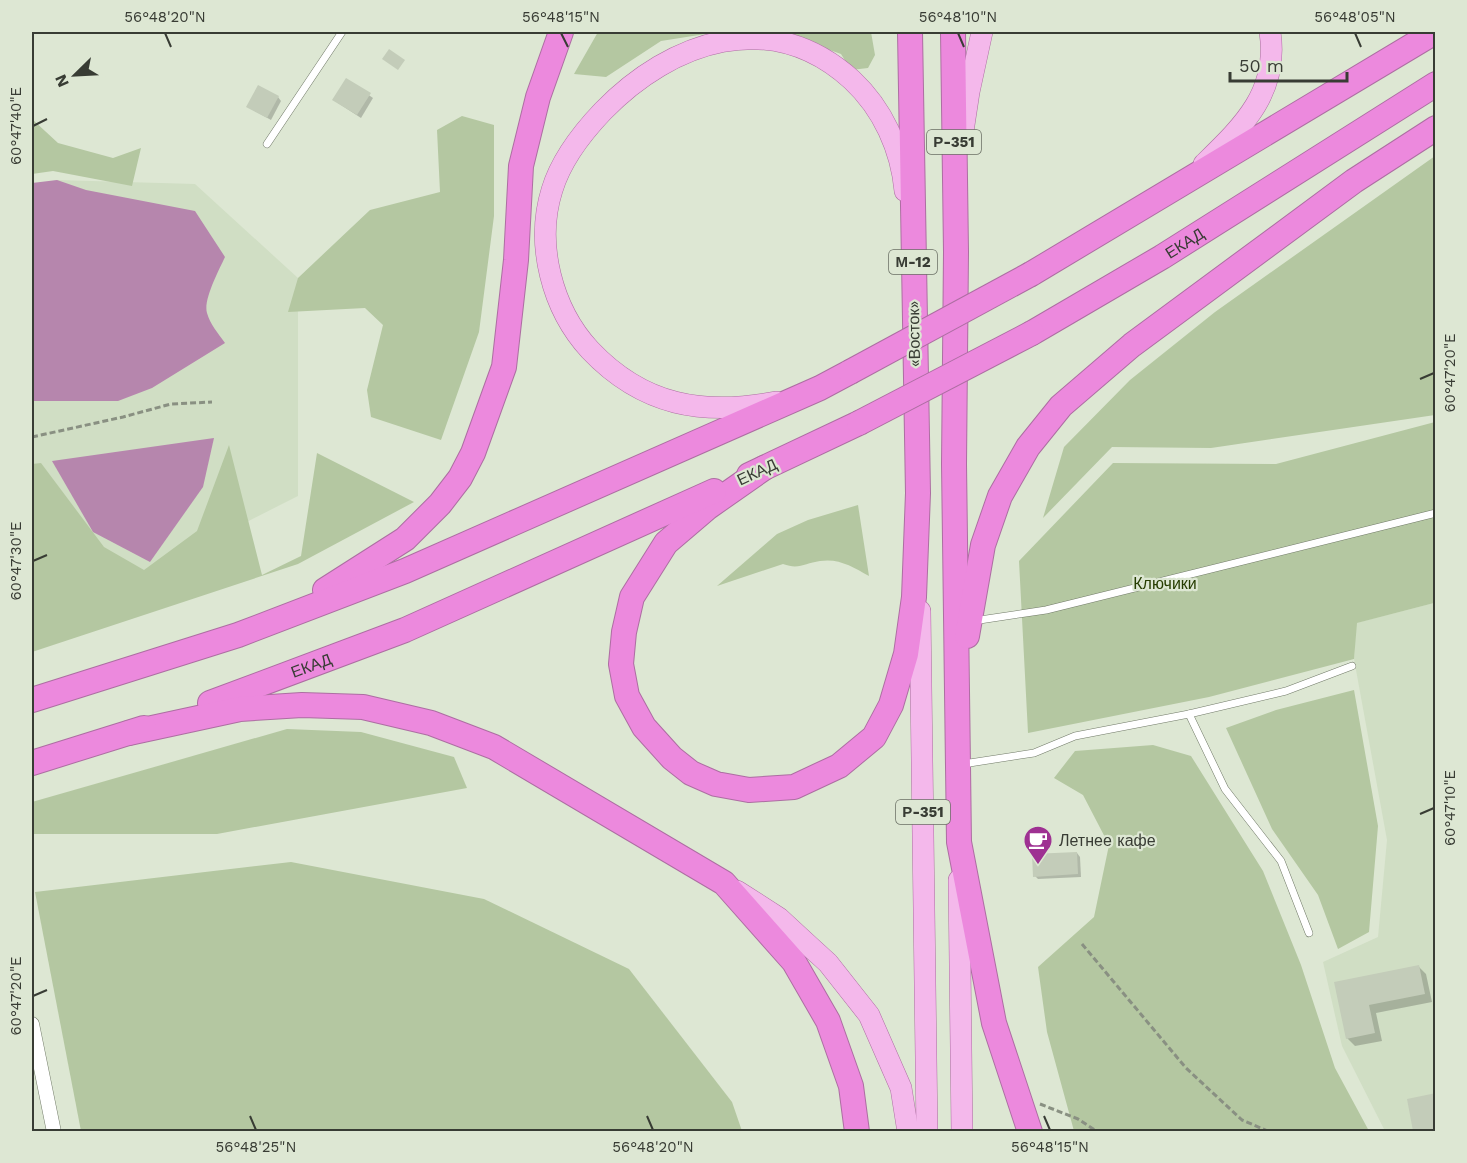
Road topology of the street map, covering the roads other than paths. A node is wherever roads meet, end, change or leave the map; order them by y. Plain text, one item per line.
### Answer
1 (342, 32) edge
2 (561, 32) edge
3 (910, 32) edge
4 (953, 32) edge
5 (982, 32) edge
6 (1270, 32) edge
7 (1435, 32) edge
8 (1436, 84) edge
9 (1436, 128) edge
10 (267, 144) dead end
11 (1180, 185) junction
12 (956, 252) junction
13 (913, 276) junction
14 (820, 388) junction
15 (764, 468) junction
16 (918, 493) junction
17 (1436, 513) edge
18 (963, 621) junction
19 (238, 635) junction
20 (151, 662) junction
21 (1352, 666) dead end
22 (32, 691) edge
23 (32, 700) edge
24 (1189, 714) junction
25 (129, 733) junction
26 (32, 763) edge
27 (958, 765) junction
28 (959, 842) junction
29 (724, 883) junction
30 (1309, 933) dead end
31 (32, 1024) edge
32 (54, 1131) edge
33 (857, 1131) edge
34 (908, 1131) edge
35 (927, 1131) edge
36 (962, 1131) edge
37 (1030, 1131) edge

1 - 10 lane
2 - 19 highway
3 - 13 highway, «Восток» / М-12
4 - 12 highway, Р-351
5 - 12 main road
6 - 11 main road
7 - 11 highway
8 - 15 highway, ЕКАД, bridge
9 - 18 highway
11 - 14 highway, bridge
12 - 18 highway, Р-351
13 - 14 main road
13 - 16 highway, «Восток» / М-12
14 - 19 highway
15 - 16 highway, «Восток»
15 - 25 highway, ЕКАД
16 - 35 main road, Р-351
17 - 18 lane
18 - 27 highway, Р-351
19 - 20 highway
20 - 22 street
20 - 23 highway
21 - 24 lane
24 - 27 lane
24 - 30 lane
25 - 26 highway, ЕКАД
25 - 29 highway
27 - 28 highway, Р-351
28 - 36 main road, Р-351
28 - 37 highway
29 - 33 highway
29 - 34 main road
31 - 32 street

